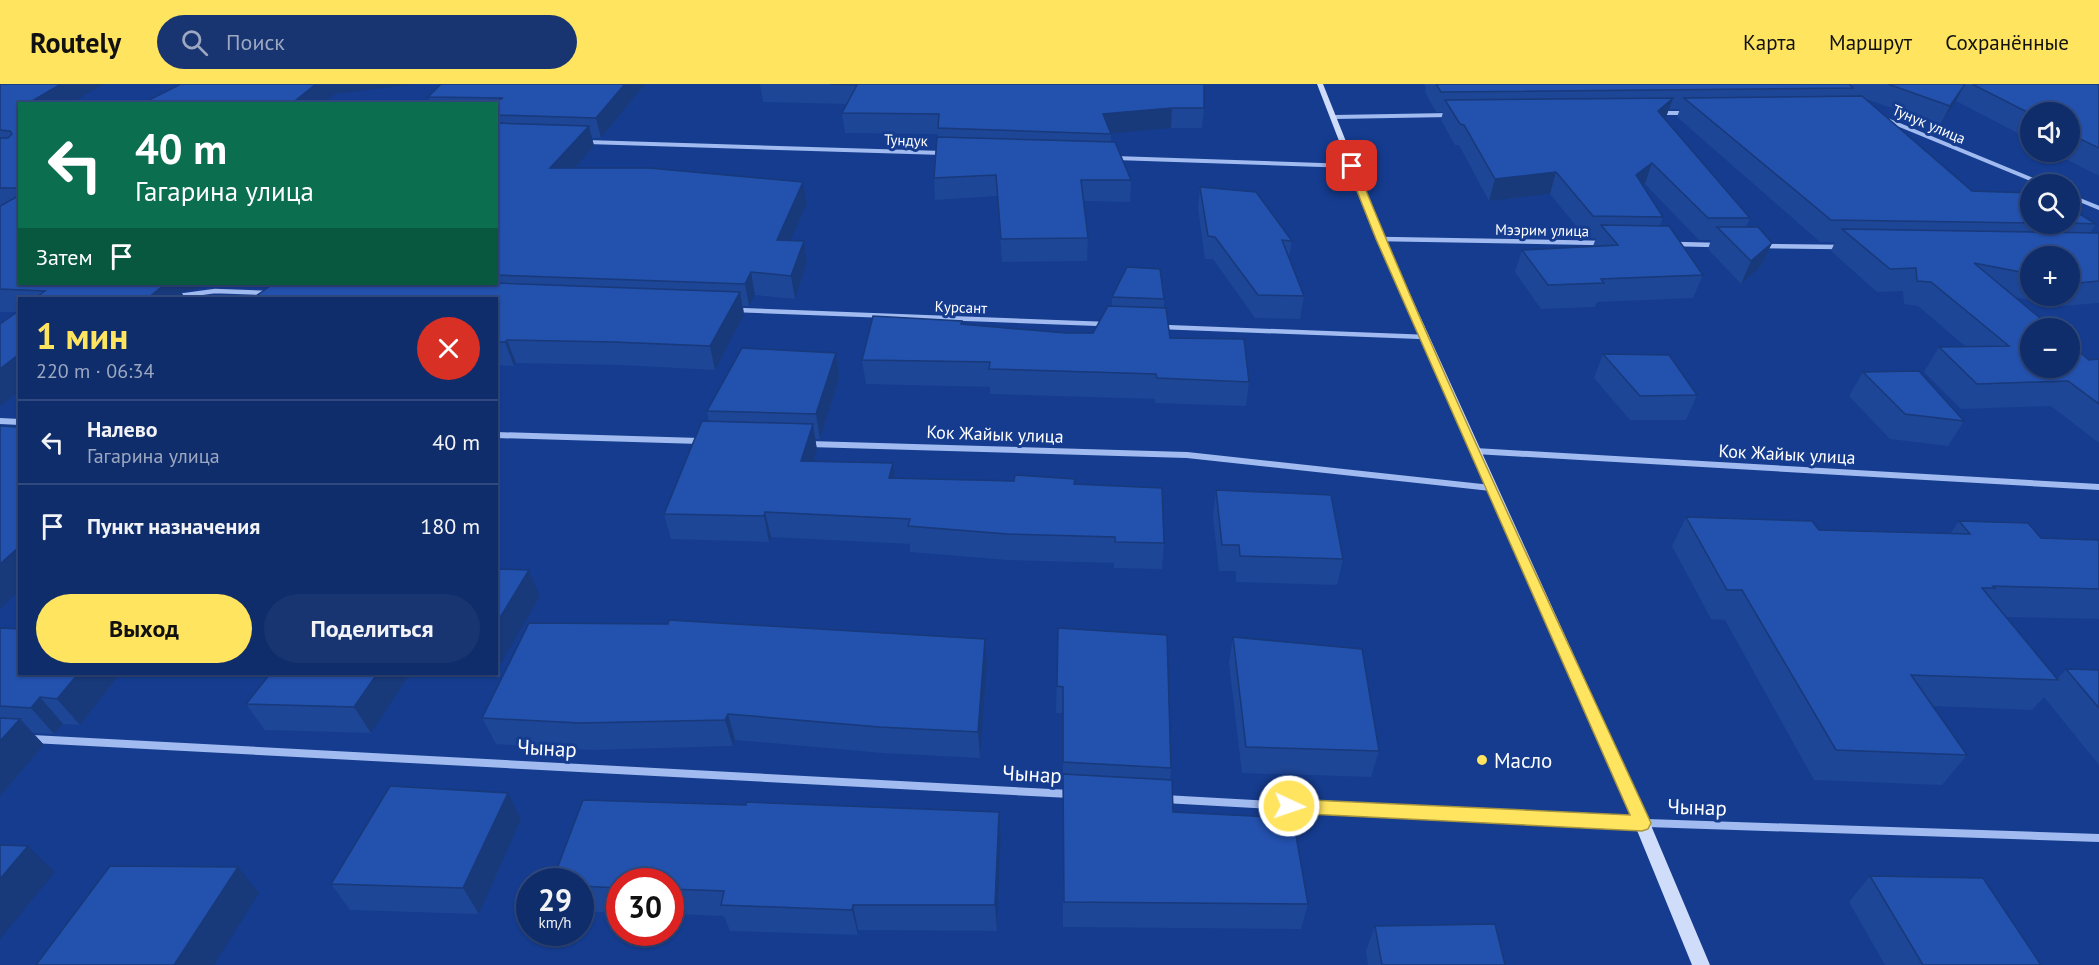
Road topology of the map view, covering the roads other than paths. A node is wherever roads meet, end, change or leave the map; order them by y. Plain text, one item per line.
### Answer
1 (1320, 84) edge
2 (1653, 113) edge
3 (1688, 113) edge
4 (1452, 115) edge
5 (1877, 115) edge
6 (1334, 117) junction
7 (579, 141) edge
8 (946, 153) edge
9 (1112, 158) edge
10 (1352, 166) junction
11 (2020, 174) edge
12 (2080, 200) edge
13 (2099, 208) edge
14 (1381, 239) junction
15 (1613, 243) edge
16 (1673, 244) edge
17 (1720, 245) edge
18 (1756, 246) edge
19 (1850, 247) edge
20 (272, 293) edge
21 (171, 297) edge
22 (734, 310) edge
23 (1115, 325) edge
24 (1151, 326) edge
25 (1425, 337) junction
26 (0, 422) edge
27 (18, 422) edge
28 (498, 435) edge
29 (711, 441) edge
30 (806, 444) edge
31 (1474, 451) junction
32 (2099, 487) edge
33 (1491, 488) junction
34 (24, 738) dead end
35 (1074, 795) edge
36 (1158, 799) edge
37 (1642, 823) junction
38 (2099, 838) edge
39 (1701, 965) edge

1 - 6 main road
2 - 3 street
4 - 6 street
5 - 11 street, Тунук улица
6 - 10 main road
7 - 8 street, Тундук
9 - 10 street
10 - 14 main road
12 - 13 street
14 - 15 street, Мээрим улица
14 - 25 main road
16 - 17 street
18 - 19 street
20 - 21 street
22 - 23 street, Курсант
24 - 25 street
25 - 31 main road
26 - 27 street
28 - 29 street
30 - 33 street, Кок Жайык улица
31 - 32 street, Кок Жайык улица
31 - 33 main road
33 - 37 main road
34 - 35 street, Чынар
36 - 37 street, Чынар
37 - 38 street, Чынар
37 - 39 main road

